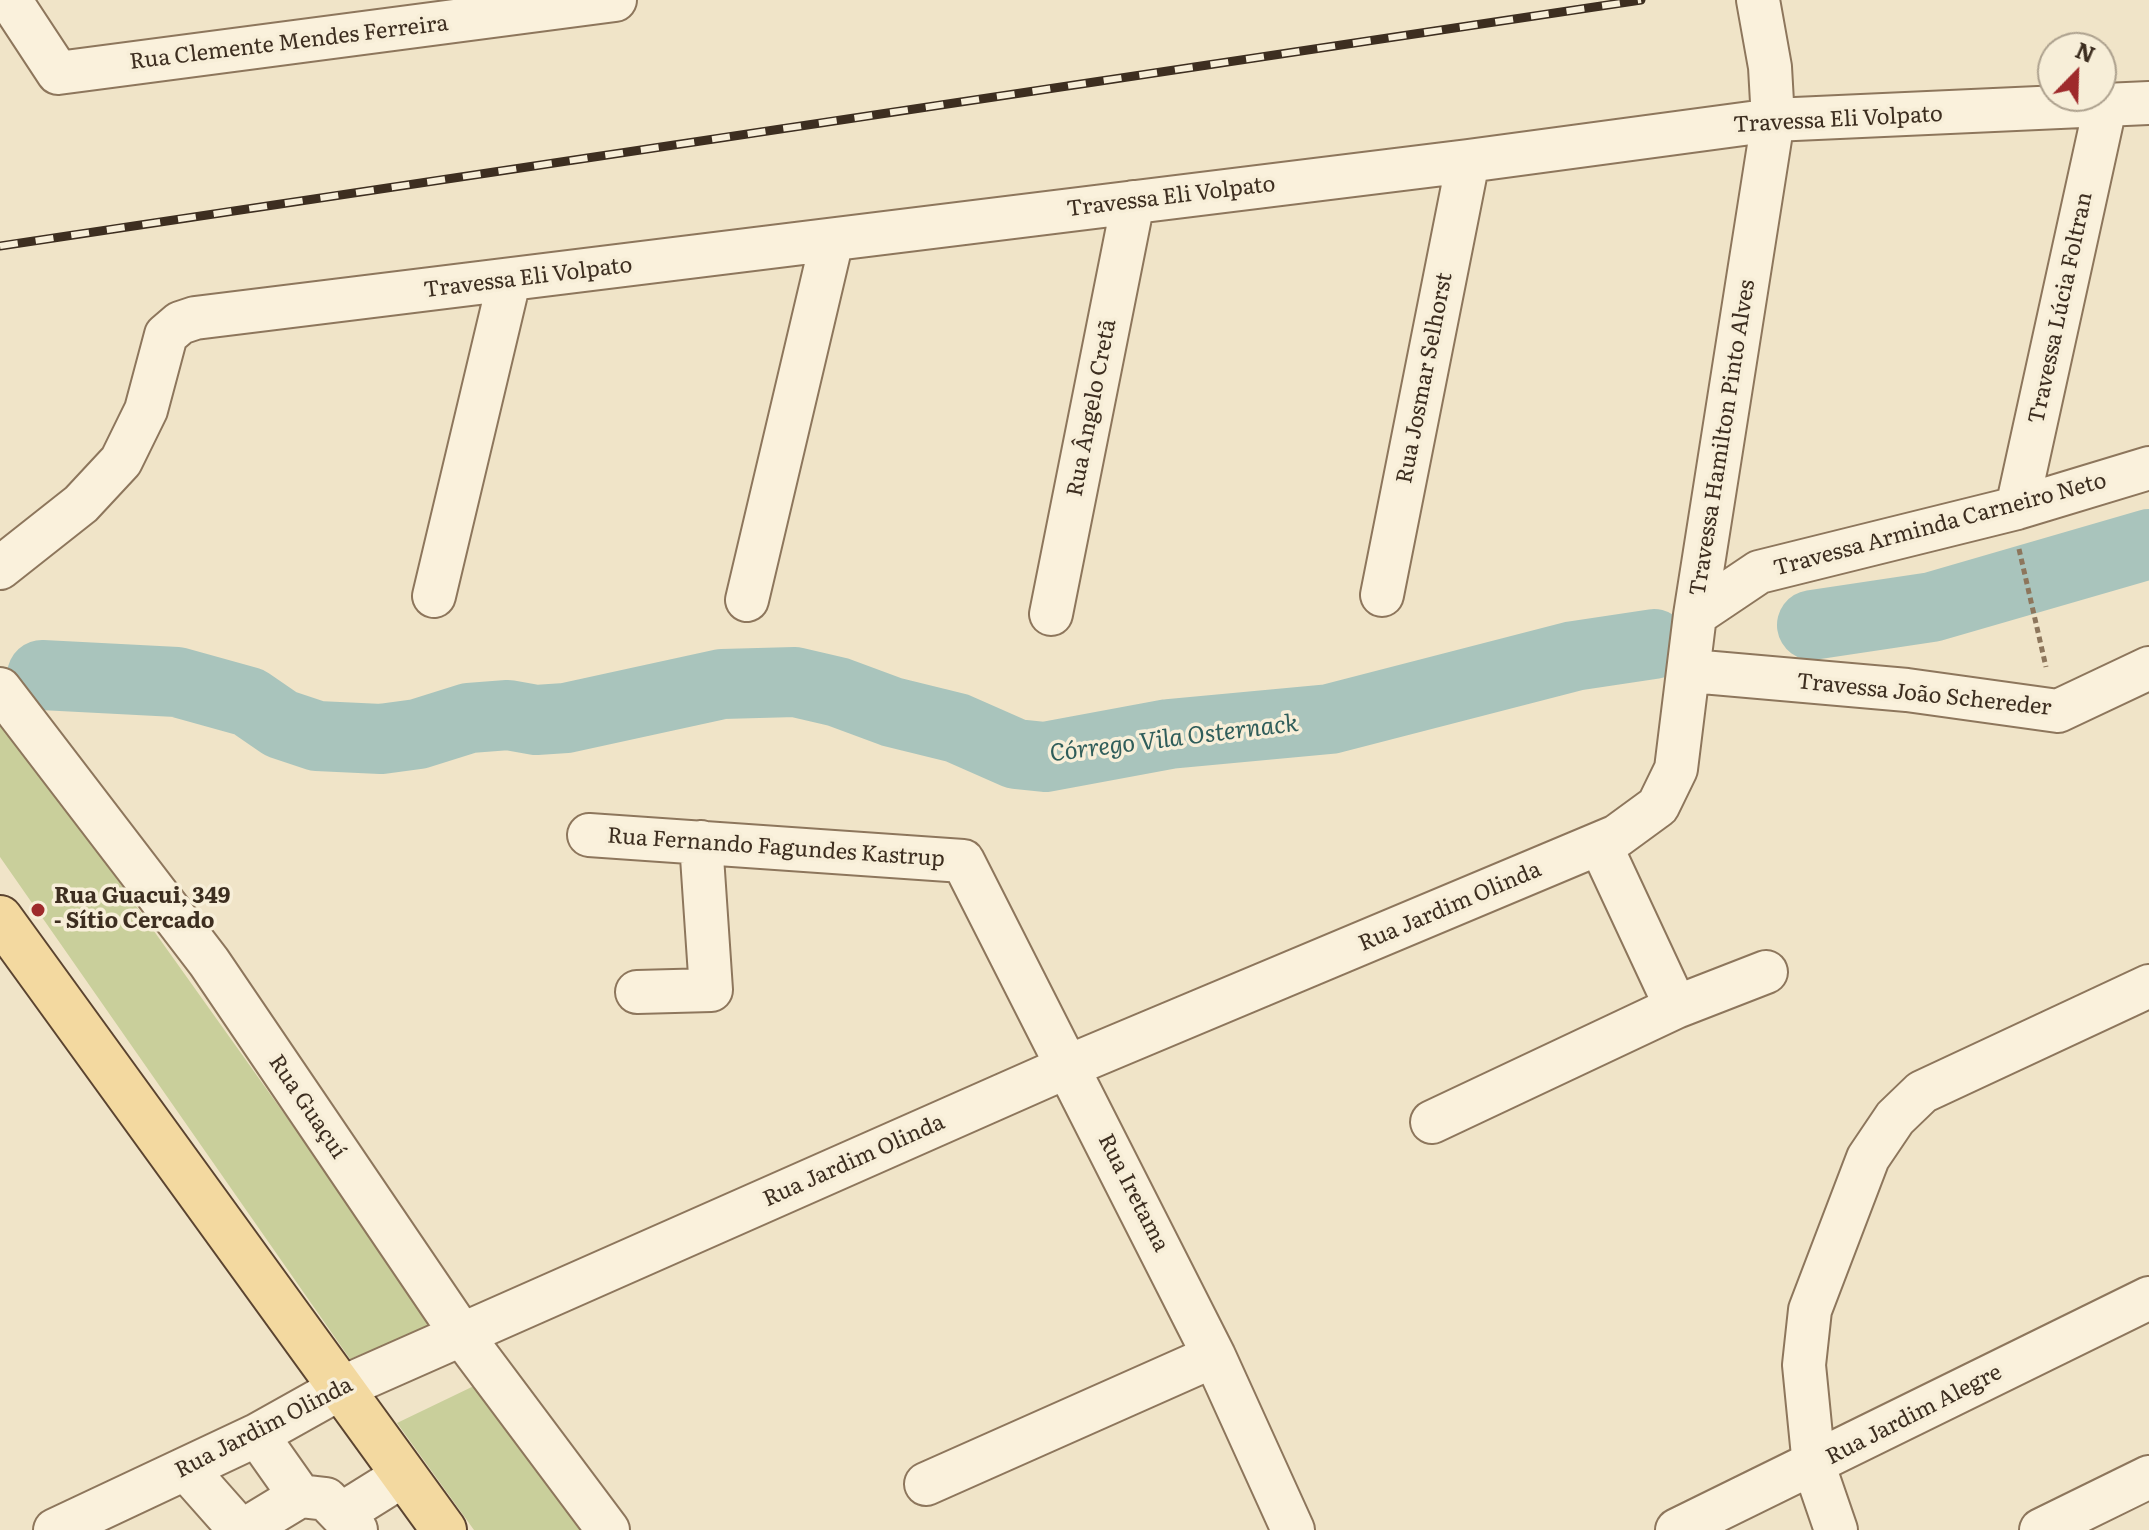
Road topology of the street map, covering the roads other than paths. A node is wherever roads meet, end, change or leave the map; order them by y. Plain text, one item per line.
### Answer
1 (10, 0) edge
2 (615, 0) edge
3 (1758, 0) edge
4 (2149, 103) edge
5 (2117, 106) edge
6 (2037, 110) edge
7 (2104, 112) edge
8 (1773, 120) junction
9 (1468, 161) junction
10 (1133, 202) junction
11 (832, 240) junction
12 (509, 281) junction
13 (2149, 468) edge
14 (2018, 528) junction
15 (0, 568) edge
16 (1382, 595) dead end
17 (434, 596) dead end
18 (747, 600) dead end
19 (1051, 614) dead end
20 (1695, 615) junction
21 (2149, 668) edge
22 (1691, 671) junction
23 (0, 689) edge
24 (1658, 806) joint
25 (589, 835) dead end
26 (701, 842) junction
27 (1600, 844) junction
28 (963, 861) joint
29 (0, 918) edge
30 (1766, 972) dead end
31 (2149, 986) edge
32 (637, 992) dead end
33 (1676, 1007) junction
34 (1069, 1066) junction
35 (1432, 1122) dead end
36 (2149, 1298) edge
37 (462, 1335) junction
38 (1214, 1356) junction
39 (341, 1388) junction
40 (257, 1435) junction
41 (1814, 1466) junction
42 (186, 1469) junction
43 (404, 1475) junction
44 (2149, 1477) edge
45 (926, 1484) dead end
46 (300, 1496) junction
47 (350, 1522) edge
48 (55, 1530) edge
49 (242, 1530) edge
50 (444, 1530) edge
51 (608, 1530) edge
52 (1293, 1530) edge
53 (1677, 1530) edge
54 (1836, 1530) edge
55 (2041, 1530) edge

1 - 2 street, Rua Clemente Mendes Ferreira
3 - 8 street, Travessa Hamilton Pinto Alves
4 - 5 street, Travessa Eli Volpato
6 - 8 street, Travessa Eli Volpato
7 - 14 street, Travessa Lúcia Foltran
8 - 9 street, Travessa Eli Volpato
8 - 20 street, Travessa Hamilton Pinto Alves
9 - 10 street, Travessa Eli Volpato
9 - 16 street, Rua Josmar Selhorst
10 - 11 street, Travessa Eli Volpato
10 - 19 street, Rua Ângelo Cretã
11 - 12 street, Travessa Eli Volpato
11 - 18 street
12 - 15 street, Travessa Eli Volpato
12 - 17 street
13 - 14 street, Travessa Arminda Carneiro Neto
14 - 20 street, Travessa Arminda Carneiro Neto
20 - 22 street, Travessa Hamilton Pinto Alves
21 - 22 street, Travessa João Schereder
22 - 24 street, Travessa Hamilton Pinto Alves
23 - 37 street, Rua Guaçuí
24 - 27 street, Rua Jardim Olinda
25 - 26 street, Rua Fernando Fagundes Kastrup
26 - 28 street, Rua Fernando Fagundes Kastrup
26 - 32 street
27 - 33 street
27 - 34 street, Rua Jardim Olinda
28 - 34 street, Rua Iretama
29 - 39 main road
30 - 33 street
31 - 41 street
33 - 35 street
34 - 37 street, Rua Jardim Olinda
34 - 38 street, Rua Iretama
36 - 41 street, Rua Jardim Alegre
37 - 39 street, Rua Jardim Olinda
37 - 51 street, Rua Guaçuí
38 - 45 street
38 - 52 street, Rua Iretama
39 - 40 street, Rua Jardim Olinda
39 - 43 main road
40 - 42 street, Rua Jardim Olinda
40 - 46 street
41 - 53 street, Rua Jardim Alegre
41 - 54 street
42 - 48 street, Rua Jardim Olinda
42 - 49 street
43 - 47 street
43 - 50 main road
44 - 55 street
46 - 47 street
46 - 49 street

